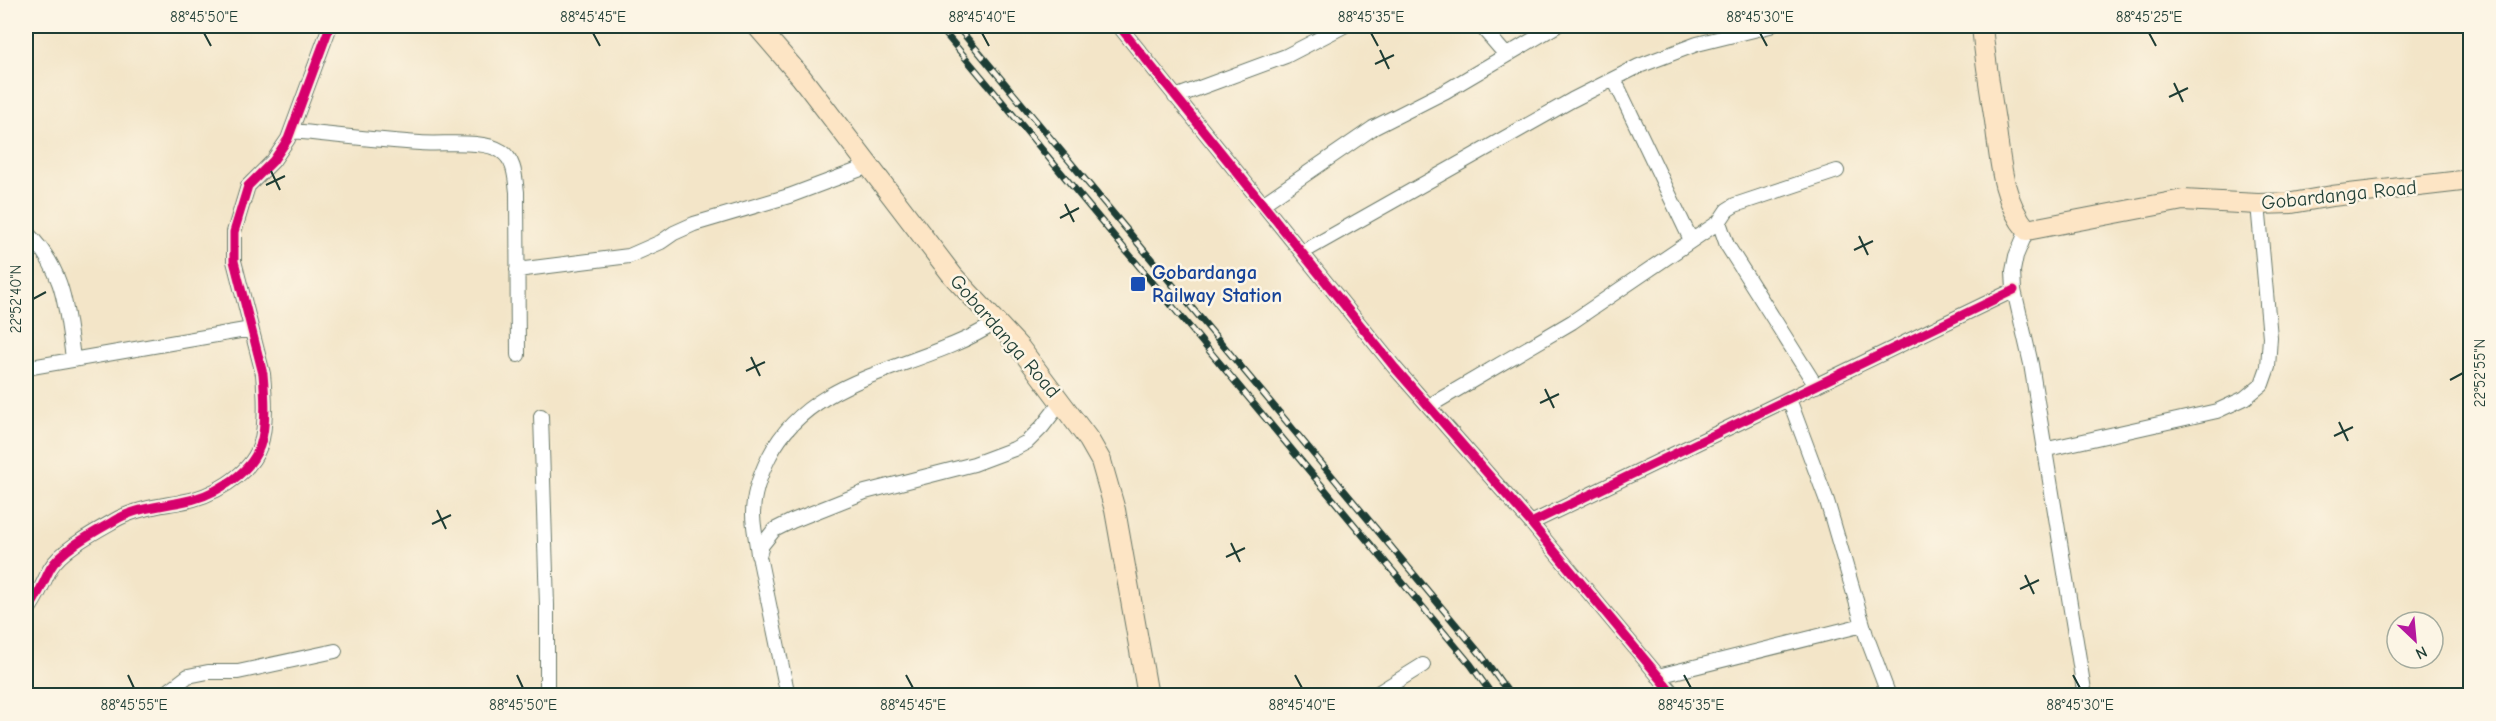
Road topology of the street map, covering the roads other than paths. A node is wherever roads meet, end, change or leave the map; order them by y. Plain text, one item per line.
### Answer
1 (330, 26) edge
2 (757, 26) edge
3 (1119, 26) edge
4 (1344, 26) edge
5 (1481, 26) edge
6 (1556, 26) edge
7 (1770, 26) edge
8 (1982, 26) edge
9 (1506, 55) junction
10 (1614, 79) junction
11 (1175, 97) junction
12 (292, 131) junction
13 (868, 166) junction
14 (1837, 171) dead end
15 (2470, 180) edge
16 (1264, 203) junction
17 (2258, 204) junction
18 (1719, 222) junction
19 (2027, 230) junction
20 (26, 232) edge
21 (1691, 240) junction
22 (1303, 252) junction
23 (518, 270) junction
24 (2014, 290) junction
25 (995, 323) junction
26 (251, 329) junction
27 (518, 355) dead end
28 (73, 358) junction
29 (26, 368) edge
30 (1816, 386) junction
31 (1789, 399) junction
32 (1062, 401) junction
33 (1429, 406) junction
34 (541, 416) dead end
35 (2043, 450) junction
36 (1531, 523) junction
37 (759, 556) junction
38 (26, 613) edge
39 (1863, 625) junction
40 (335, 651) dead end
41 (1423, 665) dead end
42 (1658, 676) junction
43 (162, 696) edge
44 (546, 696) edge
45 (788, 696) edge
46 (1148, 696) edge
47 (1373, 696) edge
48 (1674, 696) edge
49 (1889, 696) edge
50 (2085, 696) edge

1 - 12 street
2 - 13 main road, Gobardanga Road
3 - 11 street
4 - 11 street
5 - 9 street
6 - 9 street
7 - 10 street
8 - 19 main road
9 - 16 street
10 - 21 street
10 - 22 street
11 - 16 street
12 - 23 street
12 - 26 street
13 - 23 street
13 - 25 main road, Gobardanga Road
14 - 18 street
15 - 17 main road, Gobardanga Road
16 - 22 street
17 - 19 main road, Gobardanga Road
17 - 35 street
18 - 21 street
18 - 30 street
19 - 24 street
20 - 28 street
21 - 33 street
22 - 33 street
23 - 27 street
24 - 30 street
24 - 35 street
25 - 32 main road, Gobardanga Road
25 - 37 street
26 - 28 street
26 - 38 street
28 - 29 street
30 - 31 street
31 - 36 street
31 - 39 street
32 - 37 street
32 - 46 main road, Gobardanga Road
33 - 36 street
34 - 44 street
35 - 50 street
36 - 42 street
37 - 45 street
39 - 42 street
39 - 49 street
40 - 43 street
41 - 47 street
42 - 48 street

